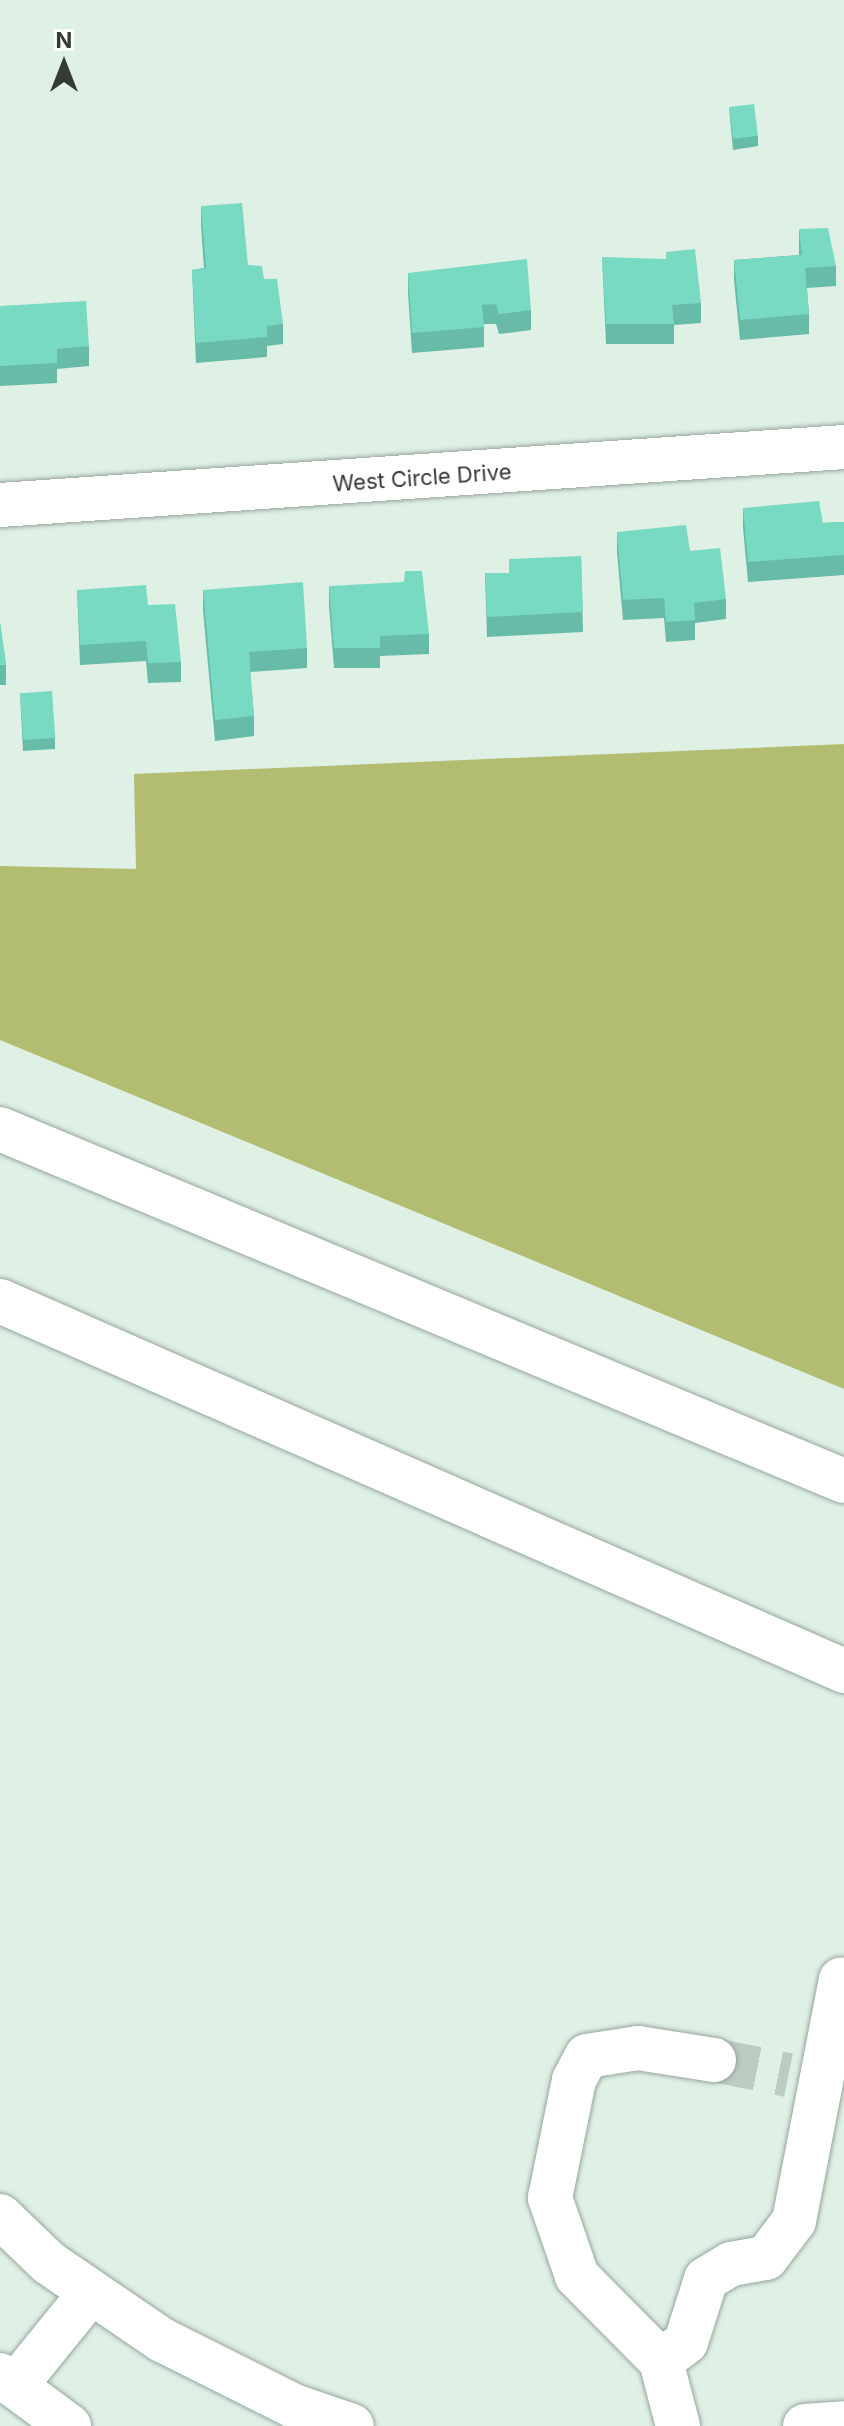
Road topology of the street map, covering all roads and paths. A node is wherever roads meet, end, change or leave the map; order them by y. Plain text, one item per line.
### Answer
1 (844, 447) edge
2 (0, 505) edge
3 (0, 1129) edge
4 (0, 1301) edge
5 (844, 1481) edge
6 (844, 1671) edge
7 (841, 1980) dead end
8 (714, 2060) tunnel mouth
9 (0, 2216) edge
10 (91, 2292) junction
11 (661, 2361) junction
12 (7, 2380) edge
13 (844, 2423) edge
14 (69, 2426) edge
15 (352, 2426) edge
16 (678, 2426) edge
17 (805, 2426) edge

1 - 2 main road, West Circle Drive
3 - 5 main road
4 - 6 main road
7 - 11 main road
8 - 11 main road
9 - 10 main road
10 - 12 main road
10 - 15 main road
11 - 16 main road
12 - 14 main road
13 - 17 main road

